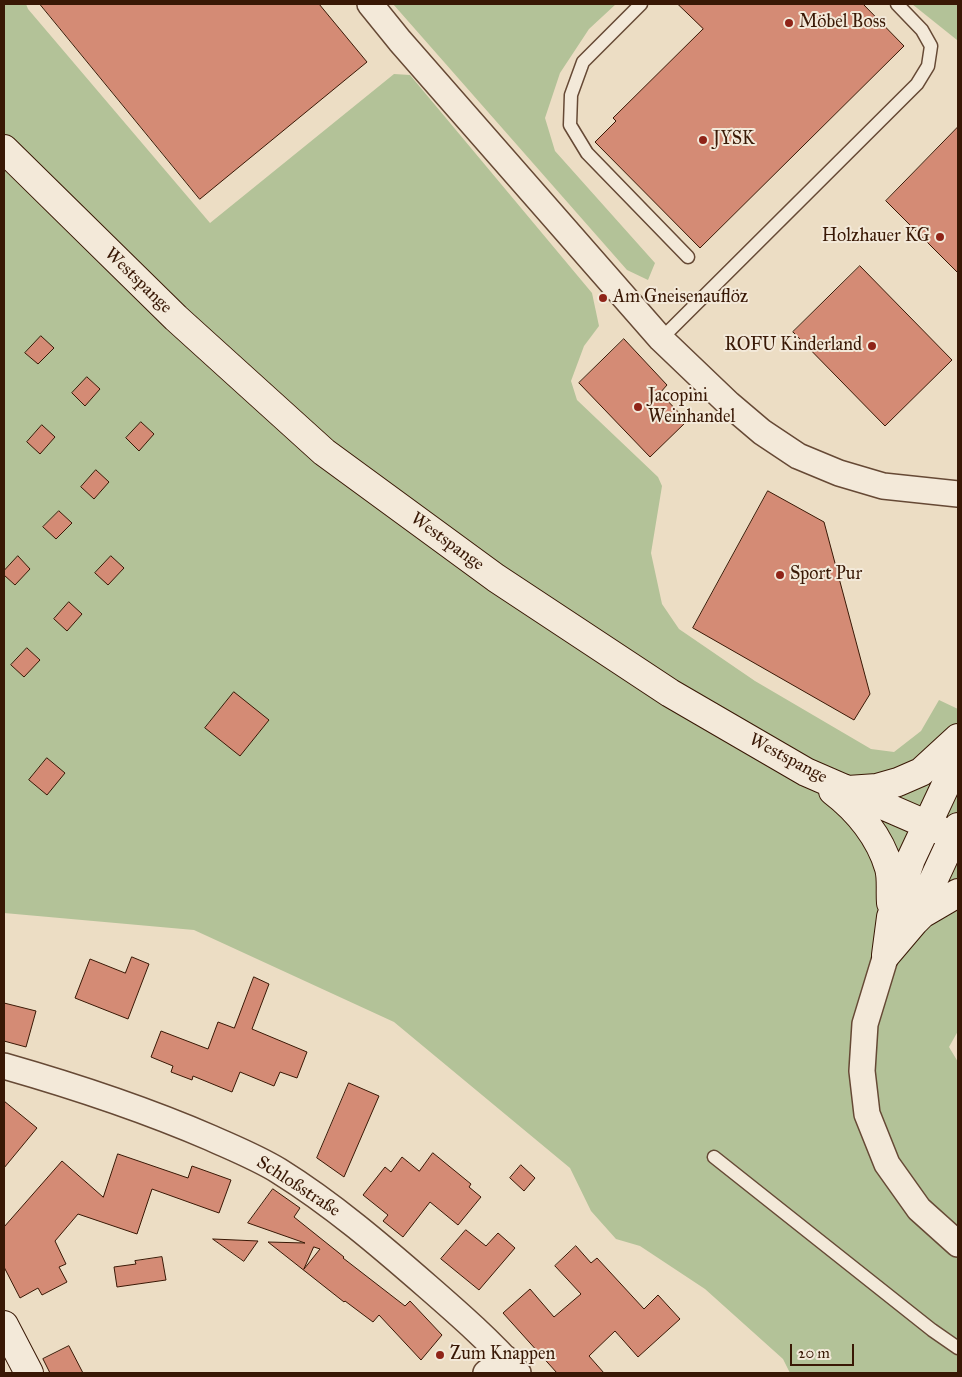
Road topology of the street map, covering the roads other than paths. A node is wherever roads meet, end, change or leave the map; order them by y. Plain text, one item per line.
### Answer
1 (370, 4) edge
2 (641, 4) edge
3 (897, 4) edge
4 (4, 149) edge
5 (688, 256) dead end
6 (661, 339) junction
7 (958, 494) edge
8 (958, 738) edge
9 (958, 758) edge
10 (806, 772) junction
11 (848, 790) junction
12 (927, 825) junction
13 (957, 834) edge
14 (958, 893) edge
15 (903, 919) junction
16 (886, 954) joint
17 (4, 1066) edge
18 (714, 1158) dead end
19 (958, 1244) edge
20 (4, 1325) edge
21 (958, 1348) edge
22 (512, 1366) edge
23 (29, 1373) edge
24 (486, 1373) edge

1 - 6 street
2 - 5 lane
3 - 6 lane
4 - 10 main road, Westspange
6 - 7 street
8 - 11 main road
9 - 12 main road
10 - 11 main road, Westspange
10 - 15 main road
11 - 12 main road, Westspange
12 - 13 main road, Westspange
12 - 15 main road
13 - 15 main road
14 - 15 main road
15 - 16 main road
16 - 19 street
17 - 22 street, Schloßstraße
18 - 21 lane
20 - 23 main road
22 - 24 street

